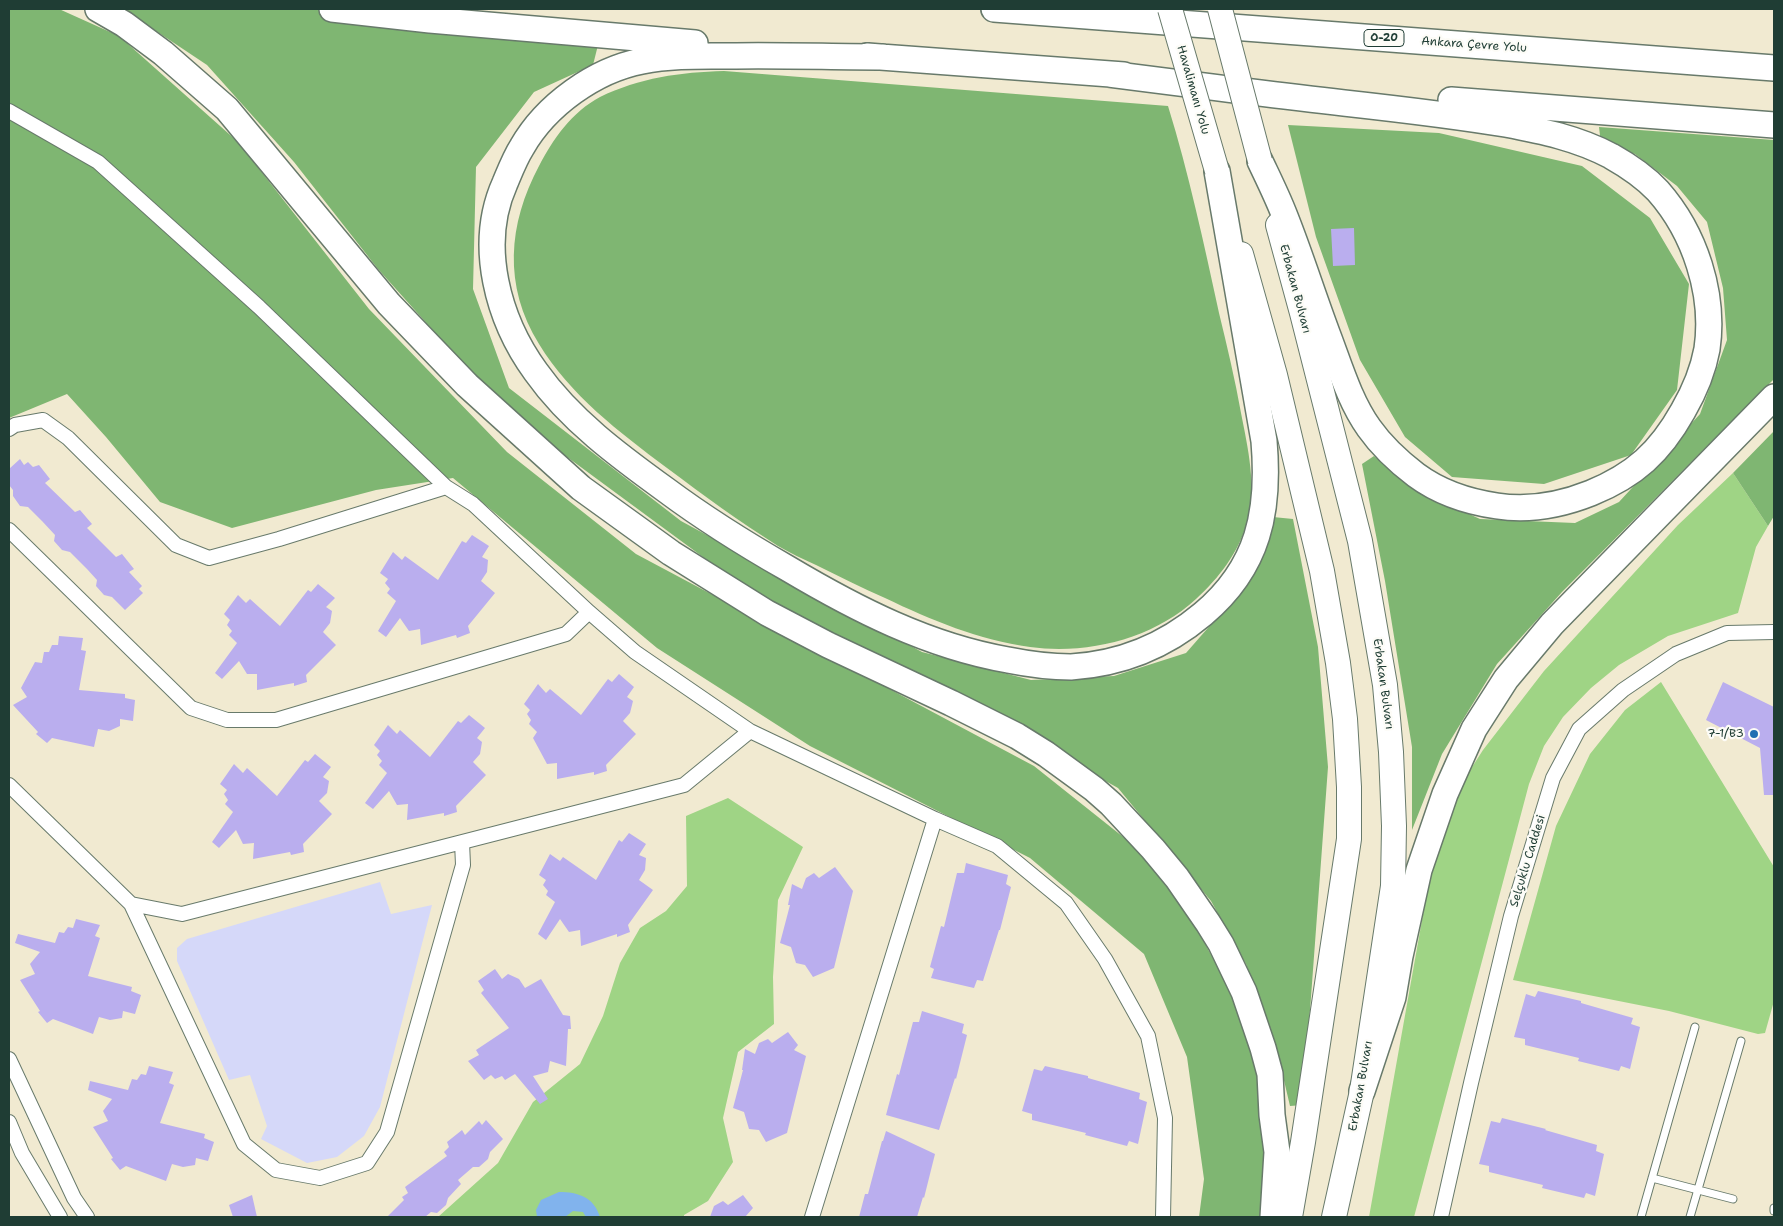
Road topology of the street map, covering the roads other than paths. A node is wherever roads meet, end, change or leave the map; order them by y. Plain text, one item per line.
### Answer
1 (98, 9) edge
2 (332, 9) edge
3 (994, 9) edge
4 (1170, 9) edge
5 (1220, 9) edge
6 (883, 57) junction
7 (1774, 68) edge
8 (1109, 74) junction
9 (9, 111) edge
10 (1774, 125) edge
11 (1260, 160) junction
12 (1217, 171) junction
13 (1774, 396) edge
14 (9, 430) edge
15 (446, 487) junction
16 (9, 530) edge
17 (589, 612) junction
18 (1774, 632) edge
19 (750, 731) junction
20 (9, 785) edge
21 (935, 819) junction
22 (462, 842) junction
23 (131, 904) junction
24 (1695, 1027) dead end
25 (1741, 1041) dead end
26 (9, 1059) edge
27 (1362, 1091) junction
28 (9, 1122) edge
29 (1652, 1178) junction
30 (1698, 1190) junction
31 (1733, 1199) dead end
32 (60, 1217) edge
33 (87, 1217) edge
34 (812, 1217) edge
35 (1163, 1217) edge
36 (1273, 1217) edge
37 (1290, 1217) edge
38 (1334, 1217) edge
39 (1346, 1217) edge
40 (1441, 1217) edge
41 (1641, 1217) edge
42 (1690, 1217) edge

1 - 36 highway
2 - 6 highway
3 - 7 highway, Ankara Çevre Yolu / O-20
4 - 12 highway, Havalimanı Yolu, bridge
5 - 11 highway, bridge
6 - 8 highway
6 - 12 highway
8 - 10 highway
8 - 11 highway
9 - 15 street
11 - 27 highway, Erbakan Bulvarı
12 - 37 highway
13 - 27 highway
14 - 15 street
15 - 17 street
16 - 17 street
17 - 19 street
18 - 40 street, Selçuklu Caddesi
19 - 21 street
19 - 22 street
20 - 23 street
21 - 34 street
21 - 35 street
22 - 23 street
22 - 23 street
24 - 29 lane
25 - 30 lane
26 - 33 street
27 - 38 highway, Erbakan Bulvarı
27 - 39 highway
28 - 32 street
29 - 30 lane
29 - 41 lane
30 - 31 lane
30 - 42 lane

